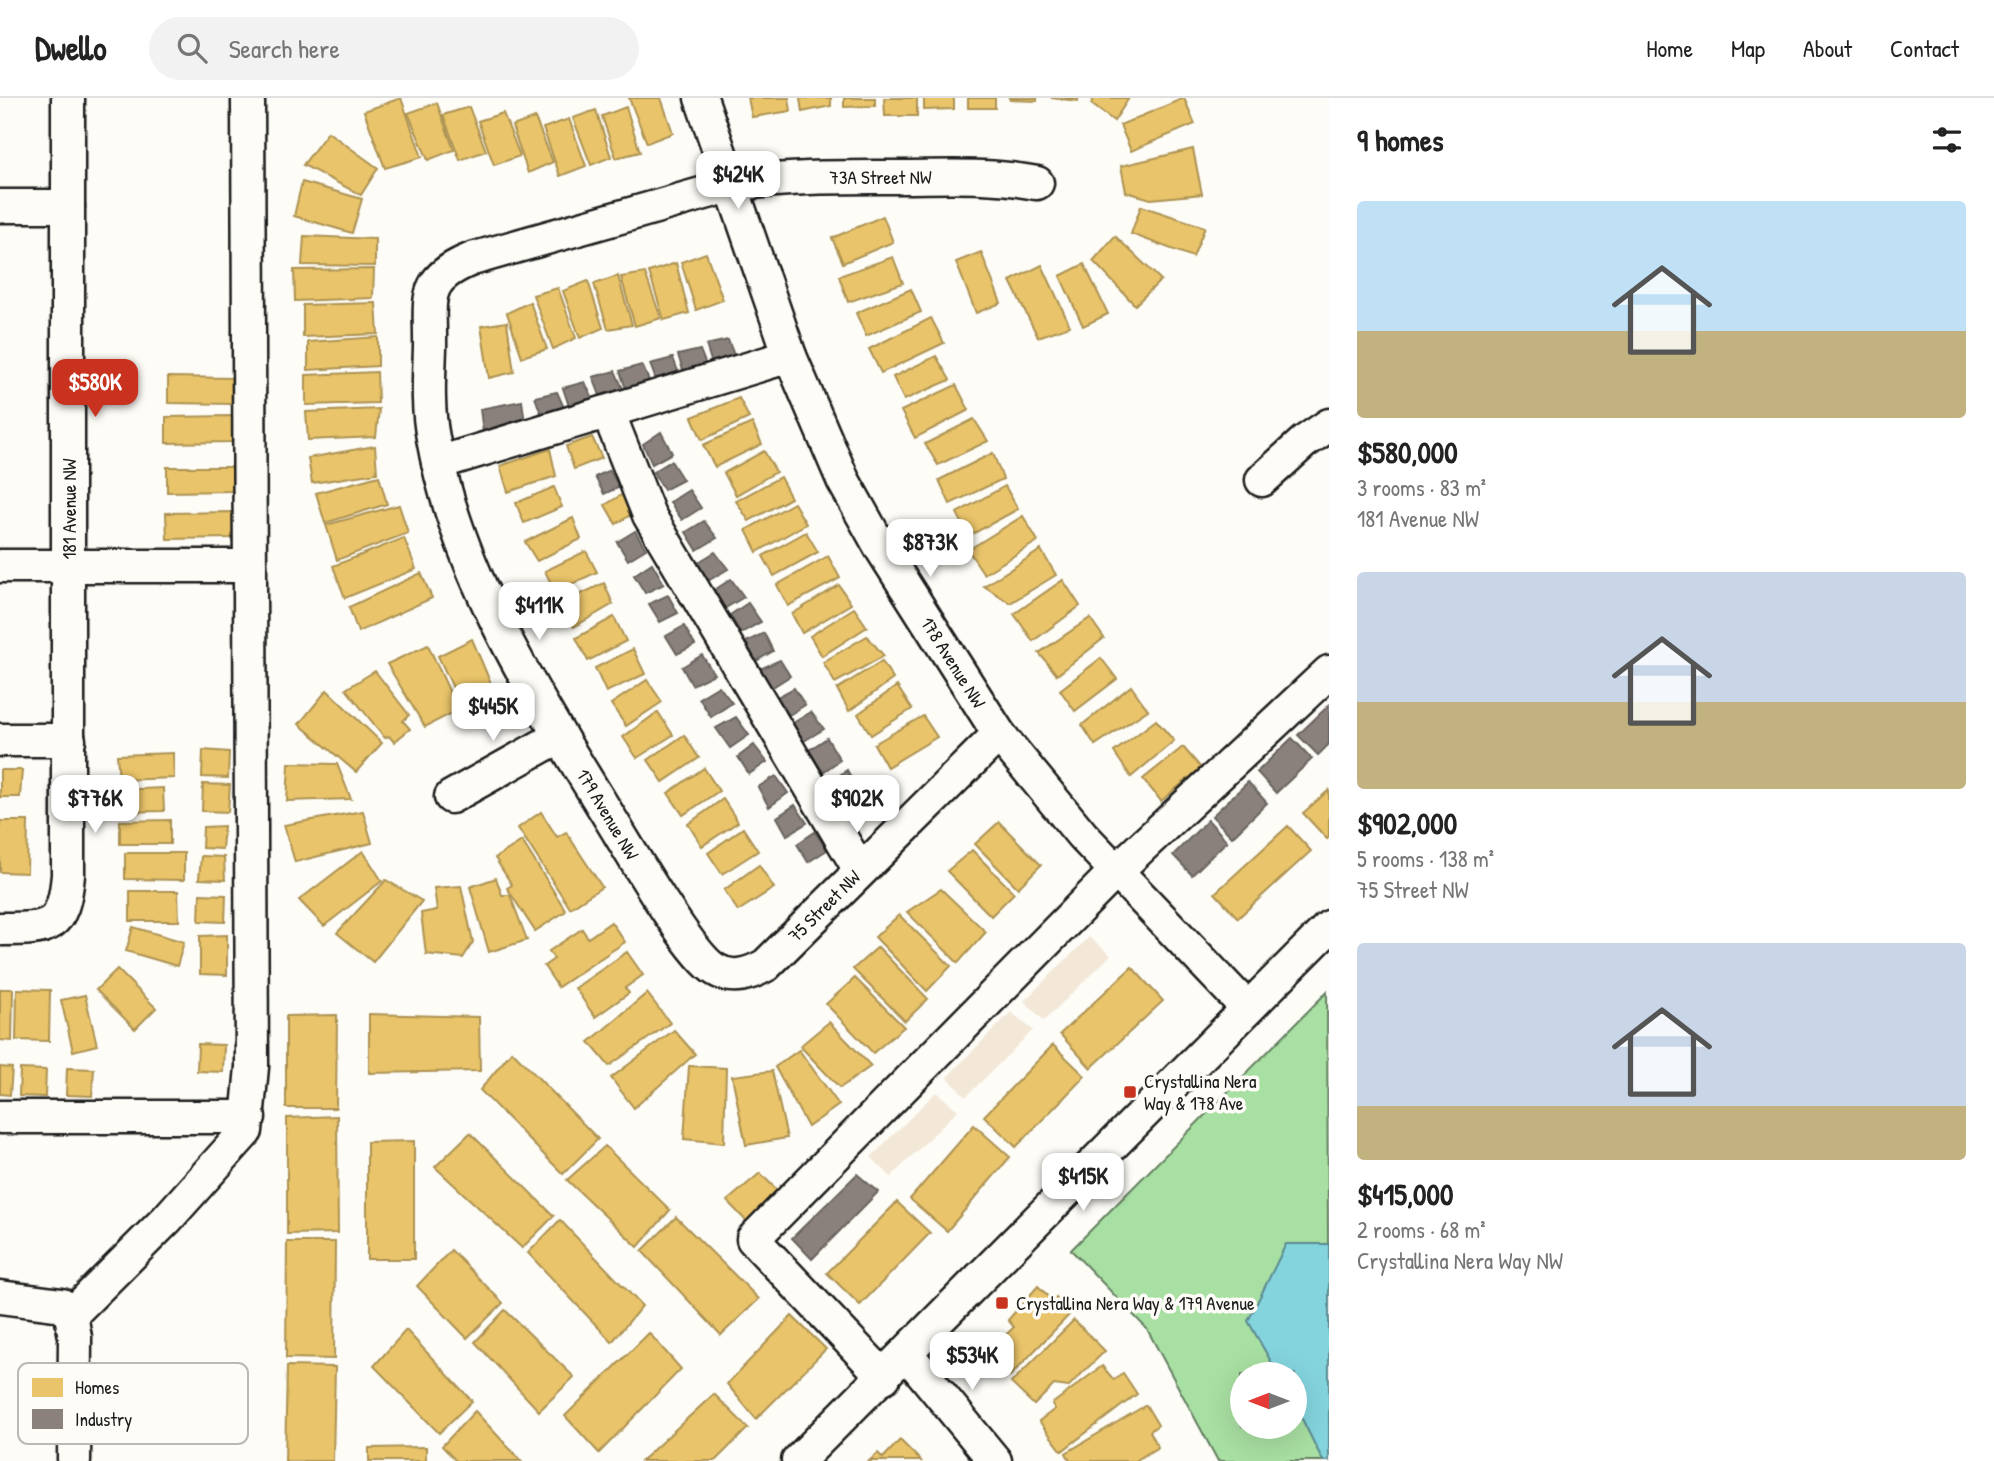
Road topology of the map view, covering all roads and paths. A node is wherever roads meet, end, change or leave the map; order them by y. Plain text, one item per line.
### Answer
1 (68, 98) edge
2 (248, 98) edge
3 (701, 98) edge
4 (1037, 183) dead end
5 (733, 186) junction
6 (0, 206) edge
7 (68, 206) junction
8 (443, 273) joint
9 (790, 356) junction
10 (608, 412) junction
11 (1329, 425) edge
12 (438, 463) junction
13 (1262, 480) dead end
14 (69, 565) junction
15 (0, 566) edge
16 (250, 566) junction
17 (1329, 672) edge
18 (999, 734) junction
19 (560, 736) junction
20 (0, 740) edge
21 (69, 740) junction
22 (451, 797) dead end
23 (860, 870) junction
24 (1116, 871) junction
25 (1329, 927) edge
26 (0, 929) edge
27 (732, 975) joint
28 (1247, 1008) junction
29 (0, 1117) edge
30 (248, 1117) junction
31 (0, 1297) edge
32 (66, 1310) junction
33 (907, 1354) junction
34 (75, 1363) edge
35 (884, 1377) junction
36 (799, 1461) edge
37 (995, 1461) edge

1 - 7 street, 181 Avenue NW
2 - 16 street
3 - 5 street, 178 Avenue NW
4 - 5 street, 73A Street NW
5 - 8 street, 73A Street NW
5 - 9 street, 178 Avenue NW
6 - 7 street
7 - 14 street, 181 Avenue NW
8 - 12 street, 179 Avenue NW
9 - 10 street
9 - 18 street, 178 Avenue NW
10 - 12 street
10 - 23 street
11 - 13 street
12 - 19 street, 179 Avenue NW
14 - 15 street
14 - 16 street
14 - 21 street, 181 Avenue NW
16 - 30 street
17 - 24 street
18 - 23 street, 75 Street NW
18 - 24 street, 178 Avenue NW
19 - 22 street
19 - 27 street, 179 Avenue NW
20 - 21 street
21 - 26 street, 181 Avenue NW
23 - 27 street, 75 Street NW
24 - 28 street, 178 Avenue NW
24 - 35 street
25 - 28 street
28 - 33 street
29 - 30 street
30 - 32 street
31 - 32 street
32 - 34 street
33 - 35 street
33 - 37 street
35 - 36 street

